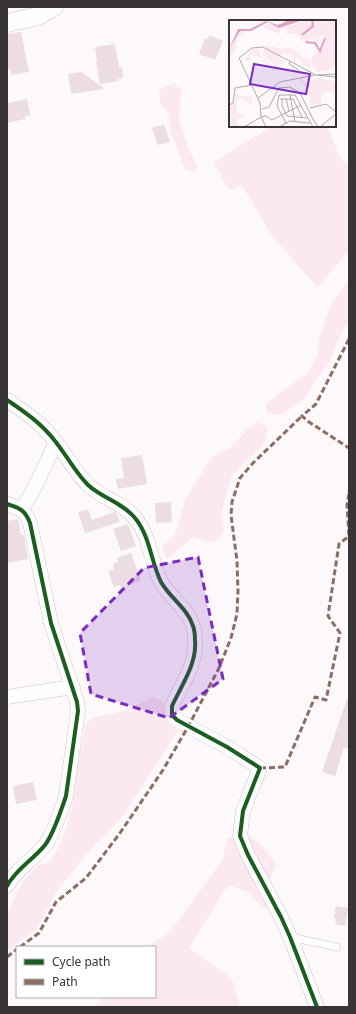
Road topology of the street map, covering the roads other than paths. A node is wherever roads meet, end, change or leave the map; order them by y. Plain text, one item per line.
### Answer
1 (54, 7) edge
2 (7, 23) edge
3 (7, 400) edge
4 (56, 442) junction
5 (7, 504) edge
6 (22, 509) junction
7 (73, 687) junction
8 (7, 697) edge
9 (7, 886) edge
10 (290, 937) junction
11 (337, 947) dead end
12 (317, 1007) edge

1 - 2 street
3 - 4 street
4 - 6 street
4 - 10 street
5 - 6 street
6 - 7 street
7 - 8 street
7 - 9 street
10 - 11 lane
10 - 12 street

